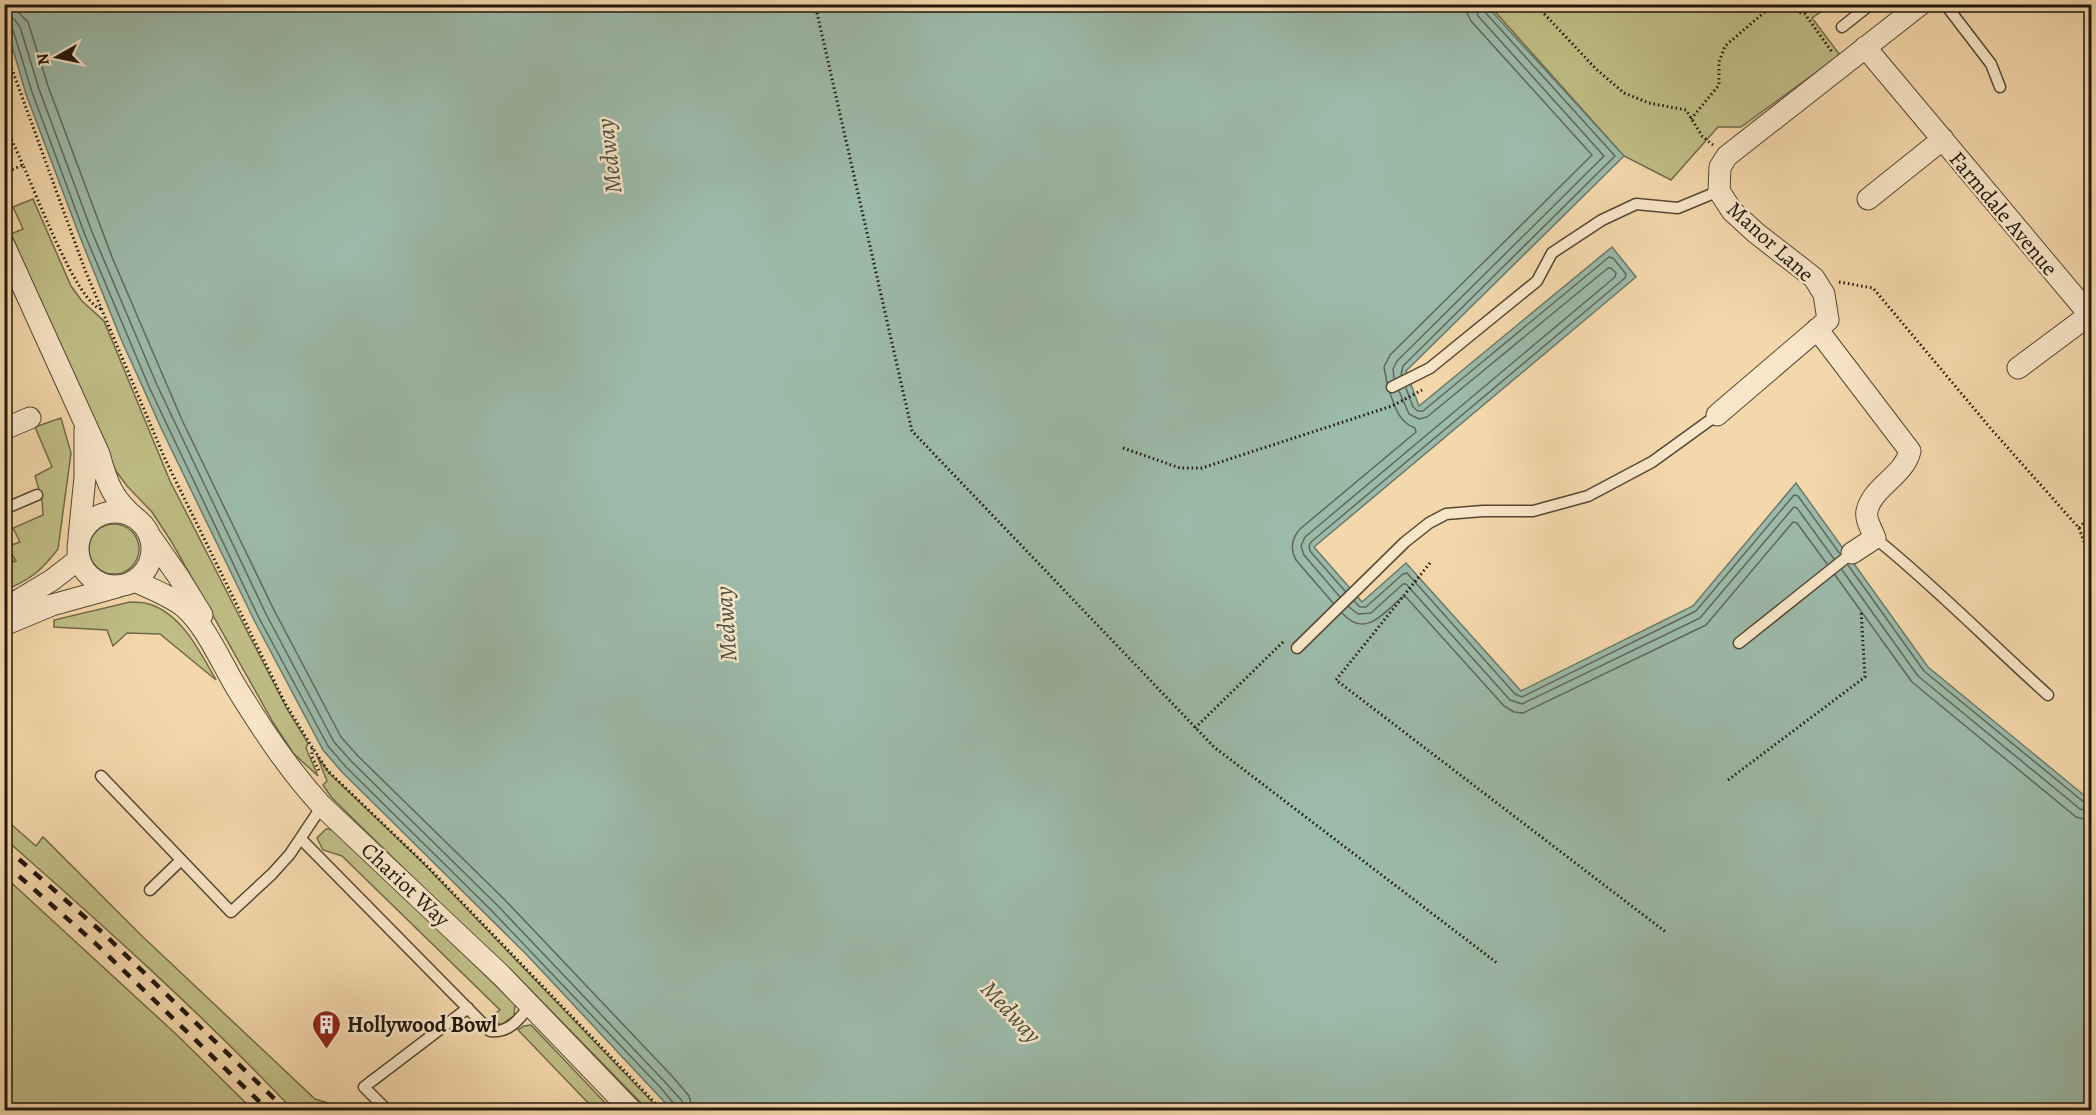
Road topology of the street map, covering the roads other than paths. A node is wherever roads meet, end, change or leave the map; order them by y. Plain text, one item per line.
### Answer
1 (1871, 4) edge
2 (1921, 4) edge
3 (1945, 4) edge
4 (1842, 27) dead end
5 (1865, 47) junction
6 (2000, 87) dead end
7 (1943, 139) junction
8 (1719, 191) junction
9 (1868, 199) dead end
10 (4, 245) edge
11 (2090, 313) edge
12 (1818, 329) junction
13 (2018, 368) dead end
14 (1392, 387) dead end
15 (1717, 415) joint
16 (30, 418) dead end
17 (85, 427) junction
18 (4, 429) edge
19 (37, 495) dead end
20 (4, 509) edge
21 (144, 527) junction
22 (1875, 538) junction
23 (79, 551) junction
24 (1852, 553) joint
25 (127, 583) junction
26 (4, 609) edge
27 (4, 625) edge
28 (208, 636) junction
29 (1739, 643) dead end
30 (1297, 648) dead end
31 (2048, 696) dead end
32 (101, 776) dead end
33 (322, 806) junction
34 (301, 839) junction
35 (181, 860) junction
36 (150, 890) dead end
37 (530, 1005) junction
38 (468, 1008) junction
39 (387, 1110) edge
40 (631, 1110) edge

1 - 4 lane
2 - 5 street
3 - 6 lane
5 - 7 street, Farmdale Avenue
5 - 8 street, Manor Lane
7 - 9 street, Farmdale Avenue
7 - 11 street, Farmdale Avenue
8 - 12 street, Manor Lane
8 - 14 lane
10 - 17 street
11 - 13 street, Farmdale Avenue
12 - 15 street
12 - 22 street
15 - 30 lane
16 - 18 street
17 - 21 street
17 - 23 street
19 - 20 lane
21 - 23 street
21 - 25 street
21 - 28 street
22 - 24 street
22 - 31 lane
23 - 25 street
23 - 26 street
24 - 29 lane
25 - 27 street
25 - 28 street
28 - 33 street, Chariot Way
32 - 35 lane
33 - 34 lane
33 - 37 street, Chariot Way
34 - 35 lane
34 - 38 lane
35 - 36 lane
37 - 38 lane
37 - 40 street, Chariot Way
38 - 39 lane

